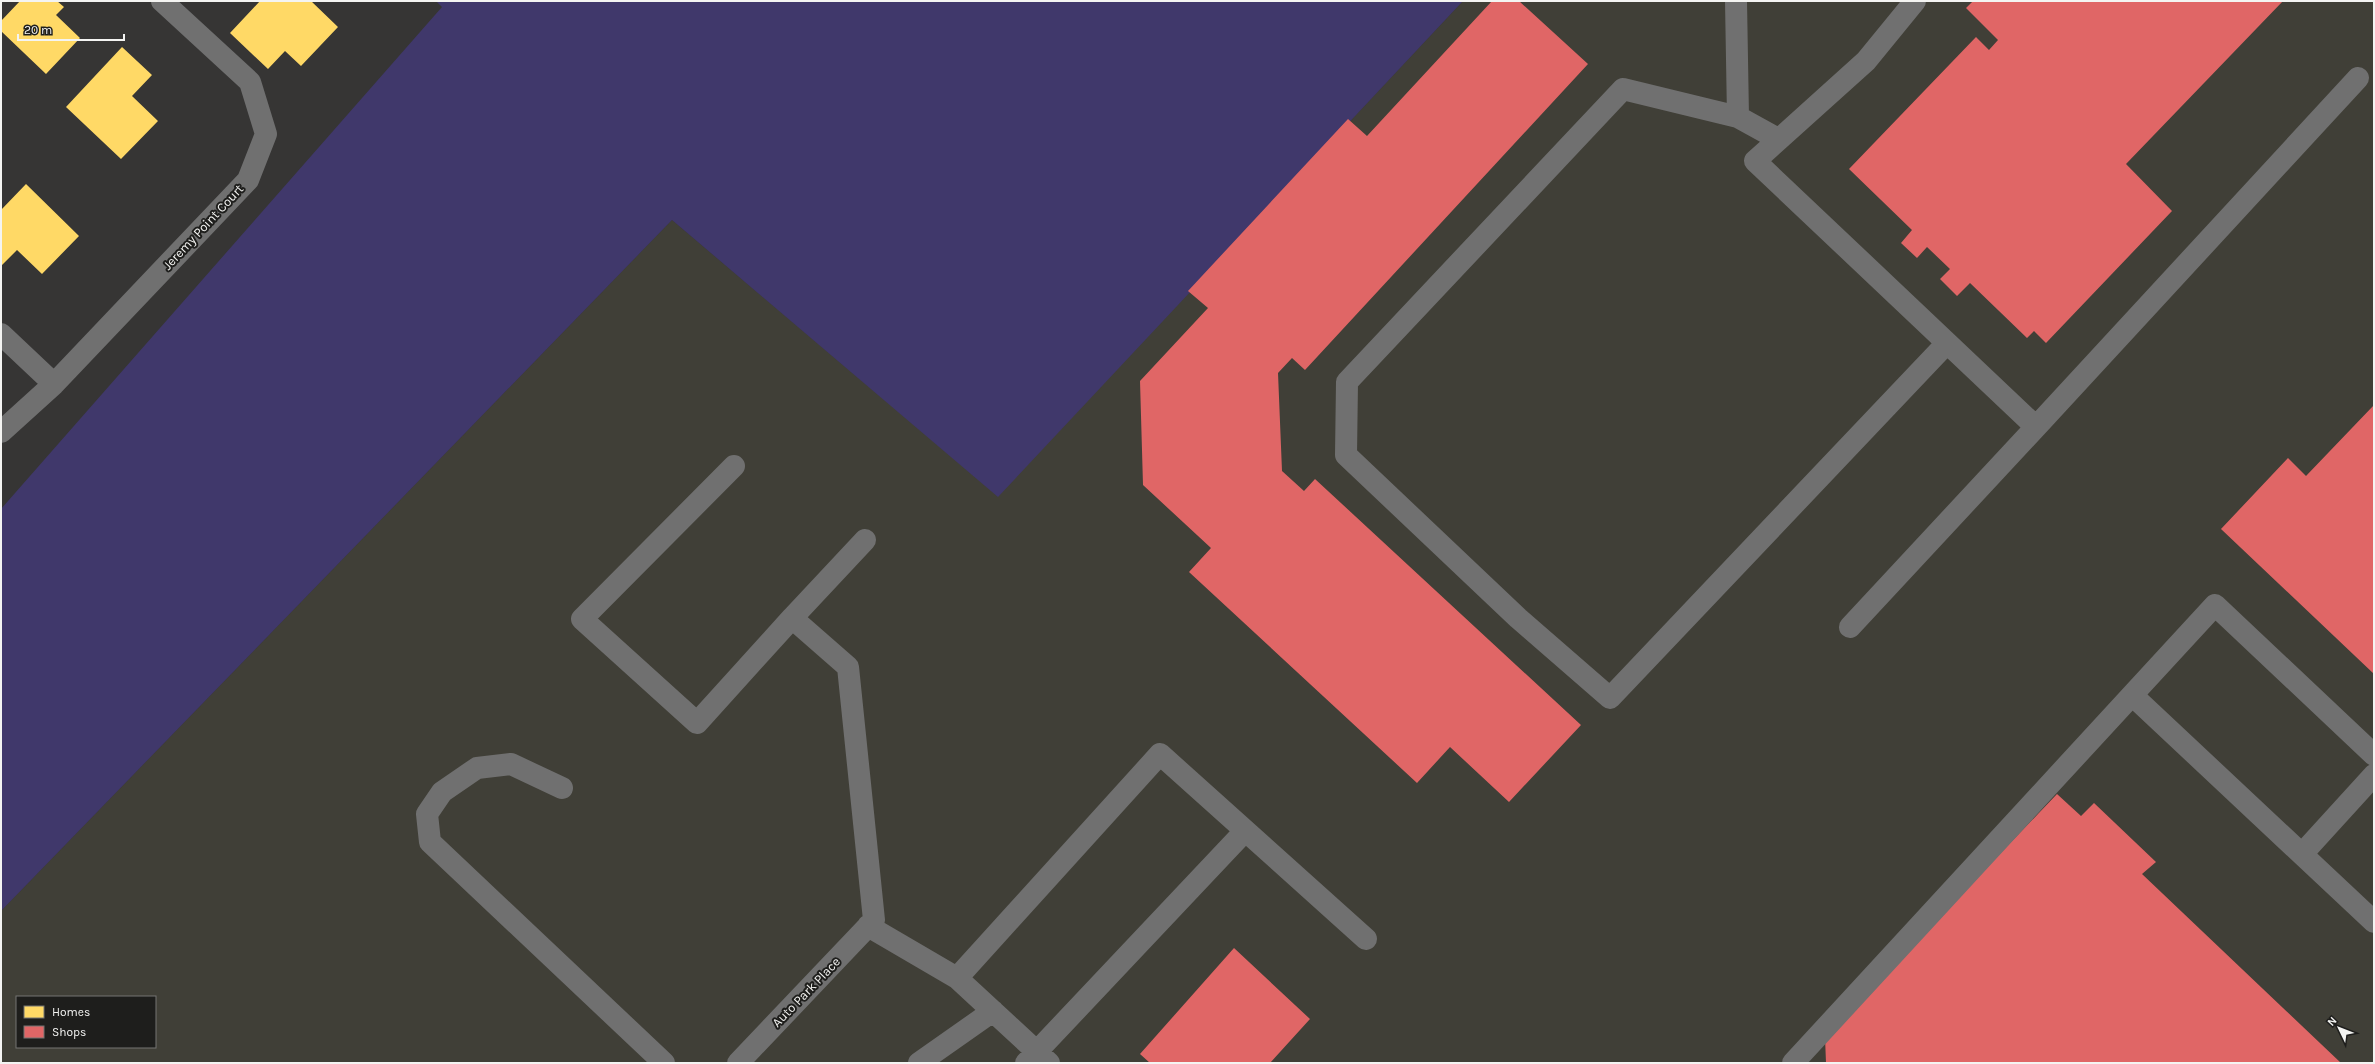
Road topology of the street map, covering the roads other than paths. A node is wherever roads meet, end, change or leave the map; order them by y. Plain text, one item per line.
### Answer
1 (162, 1) edge
2 (1736, 1) edge
3 (1915, 1) edge
4 (2358, 78) dead end
5 (1738, 116) junction
6 (1778, 139) junction
7 (1, 334) edge
8 (1947, 343) junction
9 (54, 384) junction
10 (2036, 427) junction
11 (1, 432) edge
12 (734, 466) dead end
13 (865, 540) dead end
14 (792, 618) junction
15 (1850, 627) dead end
16 (2132, 695) junction
17 (2374, 755) edge
18 (2374, 774) edge
19 (562, 788) dead end
20 (1245, 831) junction
21 (2302, 854) junction
22 (2374, 922) edge
23 (871, 923) junction
24 (1366, 939) dead end
25 (957, 978) junction
26 (993, 1011) junction
27 (1037, 1059) edge
28 (664, 1063) edge
29 (738, 1063) edge
30 (920, 1063) edge
31 (1793, 1063) edge

1 - 9 street, Jeremy Point Court
2 - 5 street
3 - 6 street
4 - 10 street
5 - 6 street
5 - 8 street
6 - 8 street
7 - 9 street
8 - 10 street
9 - 11 street, Jeremy Point Court
10 - 15 street
12 - 14 street
13 - 14 street
14 - 23 street
16 - 17 street
16 - 21 street
16 - 31 street
18 - 21 street
19 - 28 street
20 - 24 street
20 - 25 street
20 - 27 street
21 - 22 street
23 - 25 street
23 - 29 street, Auto Park Place
25 - 26 street
26 - 27 street
26 - 30 street

